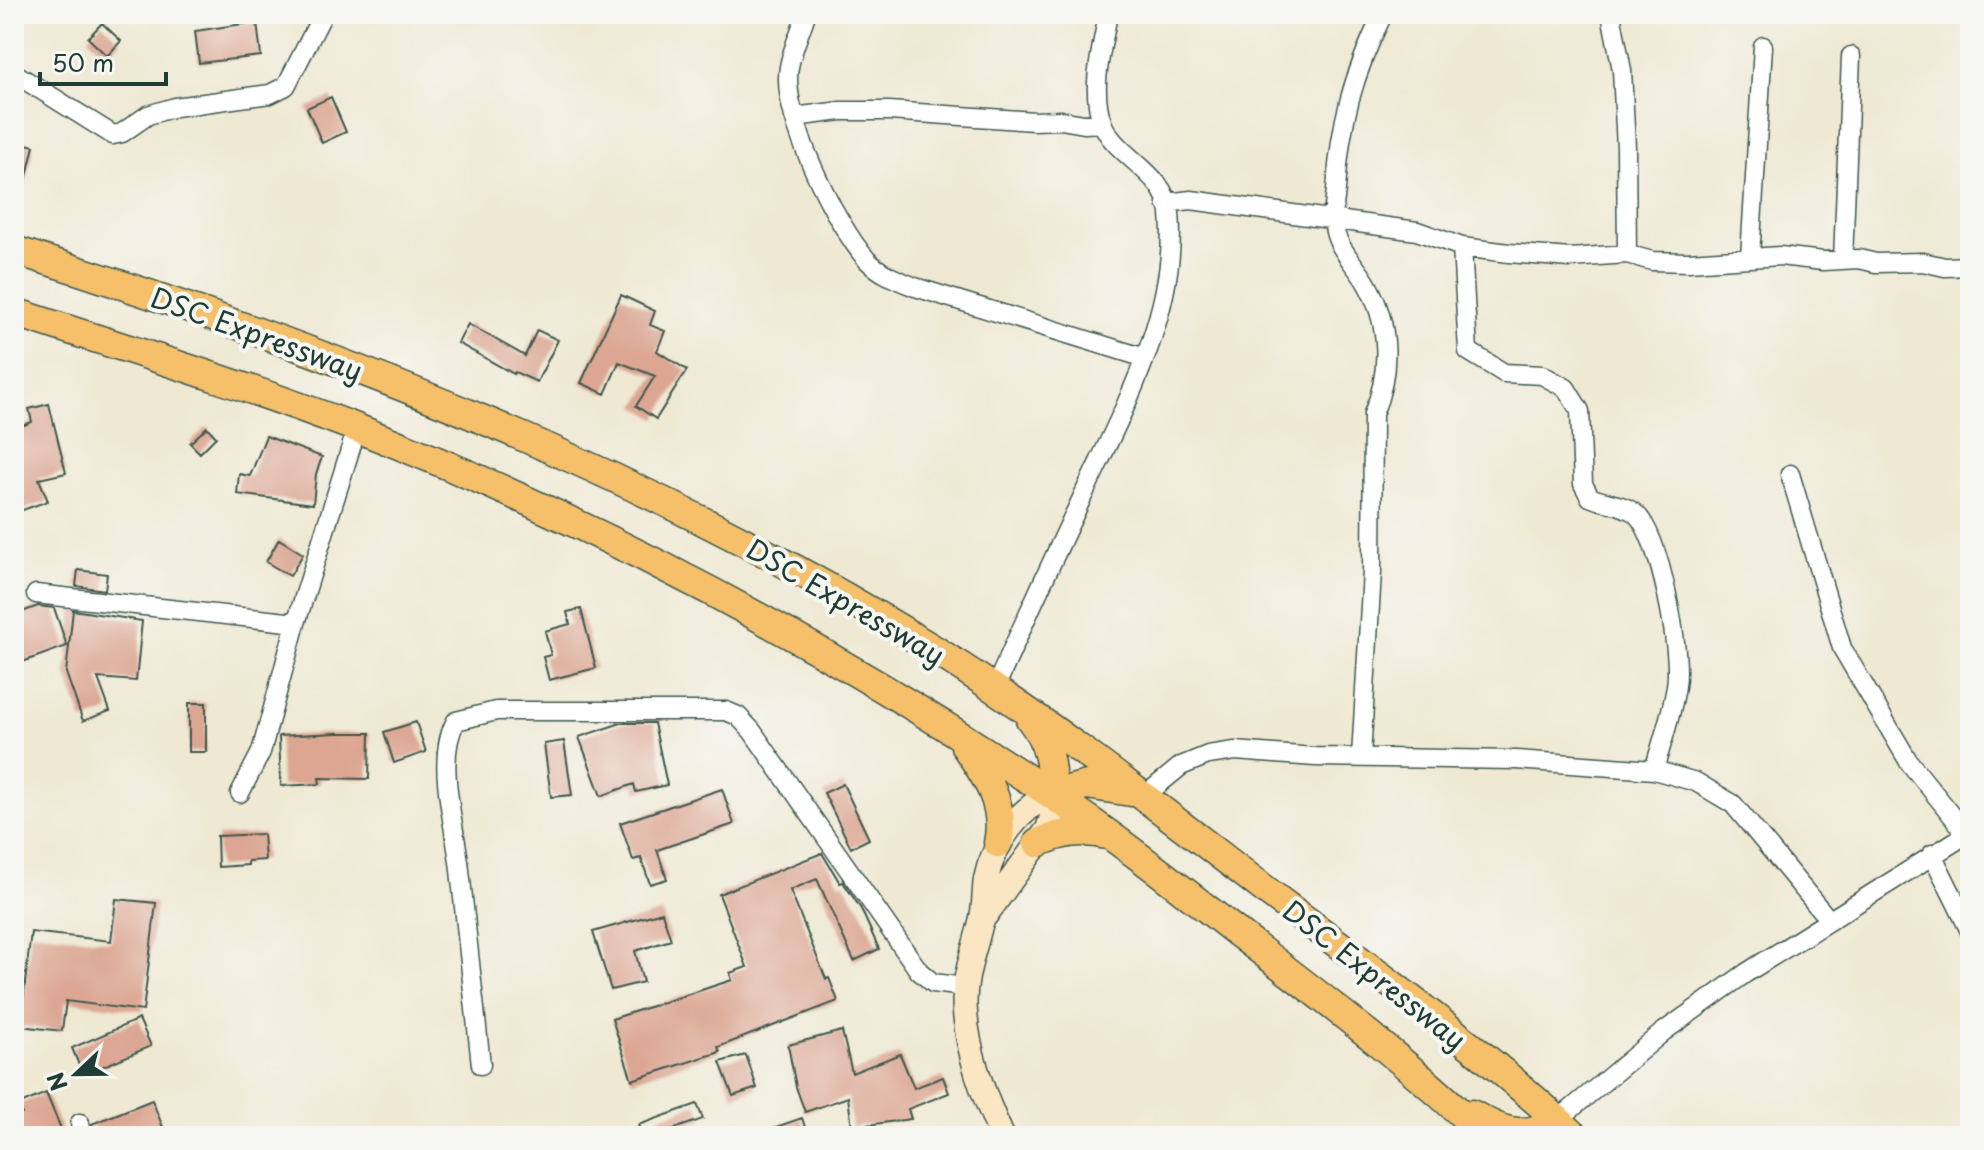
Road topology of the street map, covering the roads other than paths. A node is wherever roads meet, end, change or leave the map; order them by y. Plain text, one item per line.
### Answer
1 (323, 14) edge
2 (806, 14) edge
3 (1108, 14) edge
4 (1383, 14) edge
5 (1611, 14) edge
6 (1763, 46) dead end
7 (1851, 56) dead end
8 (14, 73) edge
9 (794, 117) junction
10 (1102, 123) junction
11 (1166, 203) junction
12 (1333, 218) junction
13 (1462, 247) junction
14 (14, 250) edge
15 (1627, 254) junction
16 (1750, 257) junction
17 (1843, 260) junction
18 (1970, 266) edge
19 (14, 312) edge
20 (1145, 358) junction
21 (357, 428) junction
22 (1790, 474) dead end
23 (36, 594) dead end
24 (296, 623) junction
25 (995, 688) junction
26 (1020, 705) junction
27 (958, 736) junction
28 (1361, 757) junction
29 (1654, 770) junction
30 (240, 793) dead end
31 (1052, 794) junction
32 (1143, 797) junction
33 (1968, 833) edge
34 (1110, 836) junction
35 (998, 843) junction
36 (1038, 843) junction
37 (1932, 854) junction
38 (982, 920) junction
39 (1829, 920) junction
40 (1970, 931) edge
41 (965, 987) junction
42 (481, 1065) dead end
43 (1444, 1097) junction
44 (1563, 1131) edge
45 (1002, 1136) edge
46 (1485, 1136) edge

1 - 8 street
2 - 9 street
3 - 10 street
4 - 12 street
5 - 15 street
6 - 16 street
7 - 17 street
9 - 10 street
9 - 20 street
10 - 11 street
11 - 12 street
11 - 20 street
12 - 13 street
12 - 28 street
13 - 15 street
13 - 29 street
14 - 25 main road, DSC Expressway
15 - 16 street
16 - 17 street
17 - 18 street
19 - 21 main road, DSC Expressway
20 - 25 street
21 - 24 street
21 - 27 main road, DSC Expressway
22 - 33 street
23 - 24 street
24 - 30 street
25 - 26 main road, DSC Expressway
26 - 31 main road
26 - 32 main road, DSC Expressway
27 - 31 main road, DSC Expressway
27 - 35 main road
28 - 29 street
28 - 32 street
29 - 39 street
31 - 32 main road
31 - 34 main road, DSC Expressway
31 - 35 street
31 - 36 street
32 - 44 main road, DSC Expressway
33 - 37 street
34 - 36 main road
34 - 43 main road, DSC Expressway
35 - 38 street
36 - 38 street
37 - 39 street
37 - 40 street
38 - 41 street
39 - 44 street
41 - 42 street
41 - 45 street
43 - 44 main road
43 - 46 main road, DSC Expressway

